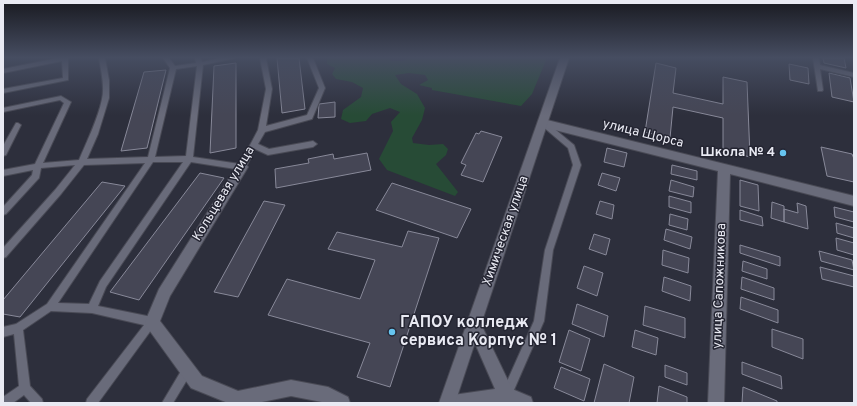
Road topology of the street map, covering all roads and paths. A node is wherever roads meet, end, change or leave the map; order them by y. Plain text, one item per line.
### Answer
1 (66, 77) edge
2 (105, 77) edge
3 (171, 77) edge
4 (197, 77) edge
5 (267, 77) edge
6 (318, 77) edge
7 (559, 77) edge
8 (818, 77) edge
9 (820, 90) dead end
10 (3, 91) edge
11 (3, 110) edge
12 (543, 123) junction
13 (18, 125) dead end
14 (262, 130) junction
15 (313, 144) dead end
16 (254, 145) junction
17 (3, 153) edge
18 (189, 159) junction
19 (151, 160) junction
20 (81, 163) junction
21 (38, 166) junction
22 (242, 167) junction
23 (724, 168) junction
24 (3, 173) edge
25 (854, 201) edge
26 (3, 212) edge
27 (3, 254) edge
28 (50, 307) junction
29 (92, 309) junction
30 (152, 322) junction
31 (474, 326) junction
32 (18, 328) junction
33 (3, 332) edge
34 (188, 370) junction
35 (25, 388) junction
36 (506, 395) junction
37 (326, 399) edge
38 (4, 403) edge
39 (38, 403) edge
40 (91, 403) edge
41 (167, 403) edge
42 (342, 403) edge
43 (447, 403) edge
44 (453, 403) edge
45 (525, 403) edge
46 (716, 403) edge

1 - 10 lane
2 - 20 lane
3 - 19 lane
4 - 18 lane
5 - 14 lane, Кольцевая улица
6 - 14 lane
7 - 12 street, Химическая улица
8 - 9 lane
11 - 21 lane
12 - 23 street, улица Щорса
12 - 31 street, Химическая улица
12 - 36 lane
13 - 17 lane
14 - 16 lane, Кольцевая улица
15 - 16 lane
16 - 22 lane, Кольцевая улица
18 - 19 lane
18 - 22 lane
18 - 29 lane
19 - 20 lane
19 - 28 lane
20 - 21 lane
20 - 27 lane
21 - 24 lane
21 - 26 lane
22 - 30 street, Кольцевая улица
23 - 25 street, улица Щорса
23 - 46 street, улица Сапожникова
28 - 29 lane
28 - 32 lane
29 - 30 lane
30 - 34 street
30 - 40 lane
31 - 36 street
31 - 43 street, Химическая улица
32 - 33 lane
32 - 35 lane
34 - 37 street
34 - 41 lane
35 - 38 lane
35 - 39 lane
36 - 44 street
36 - 45 street
37 - 42 street

